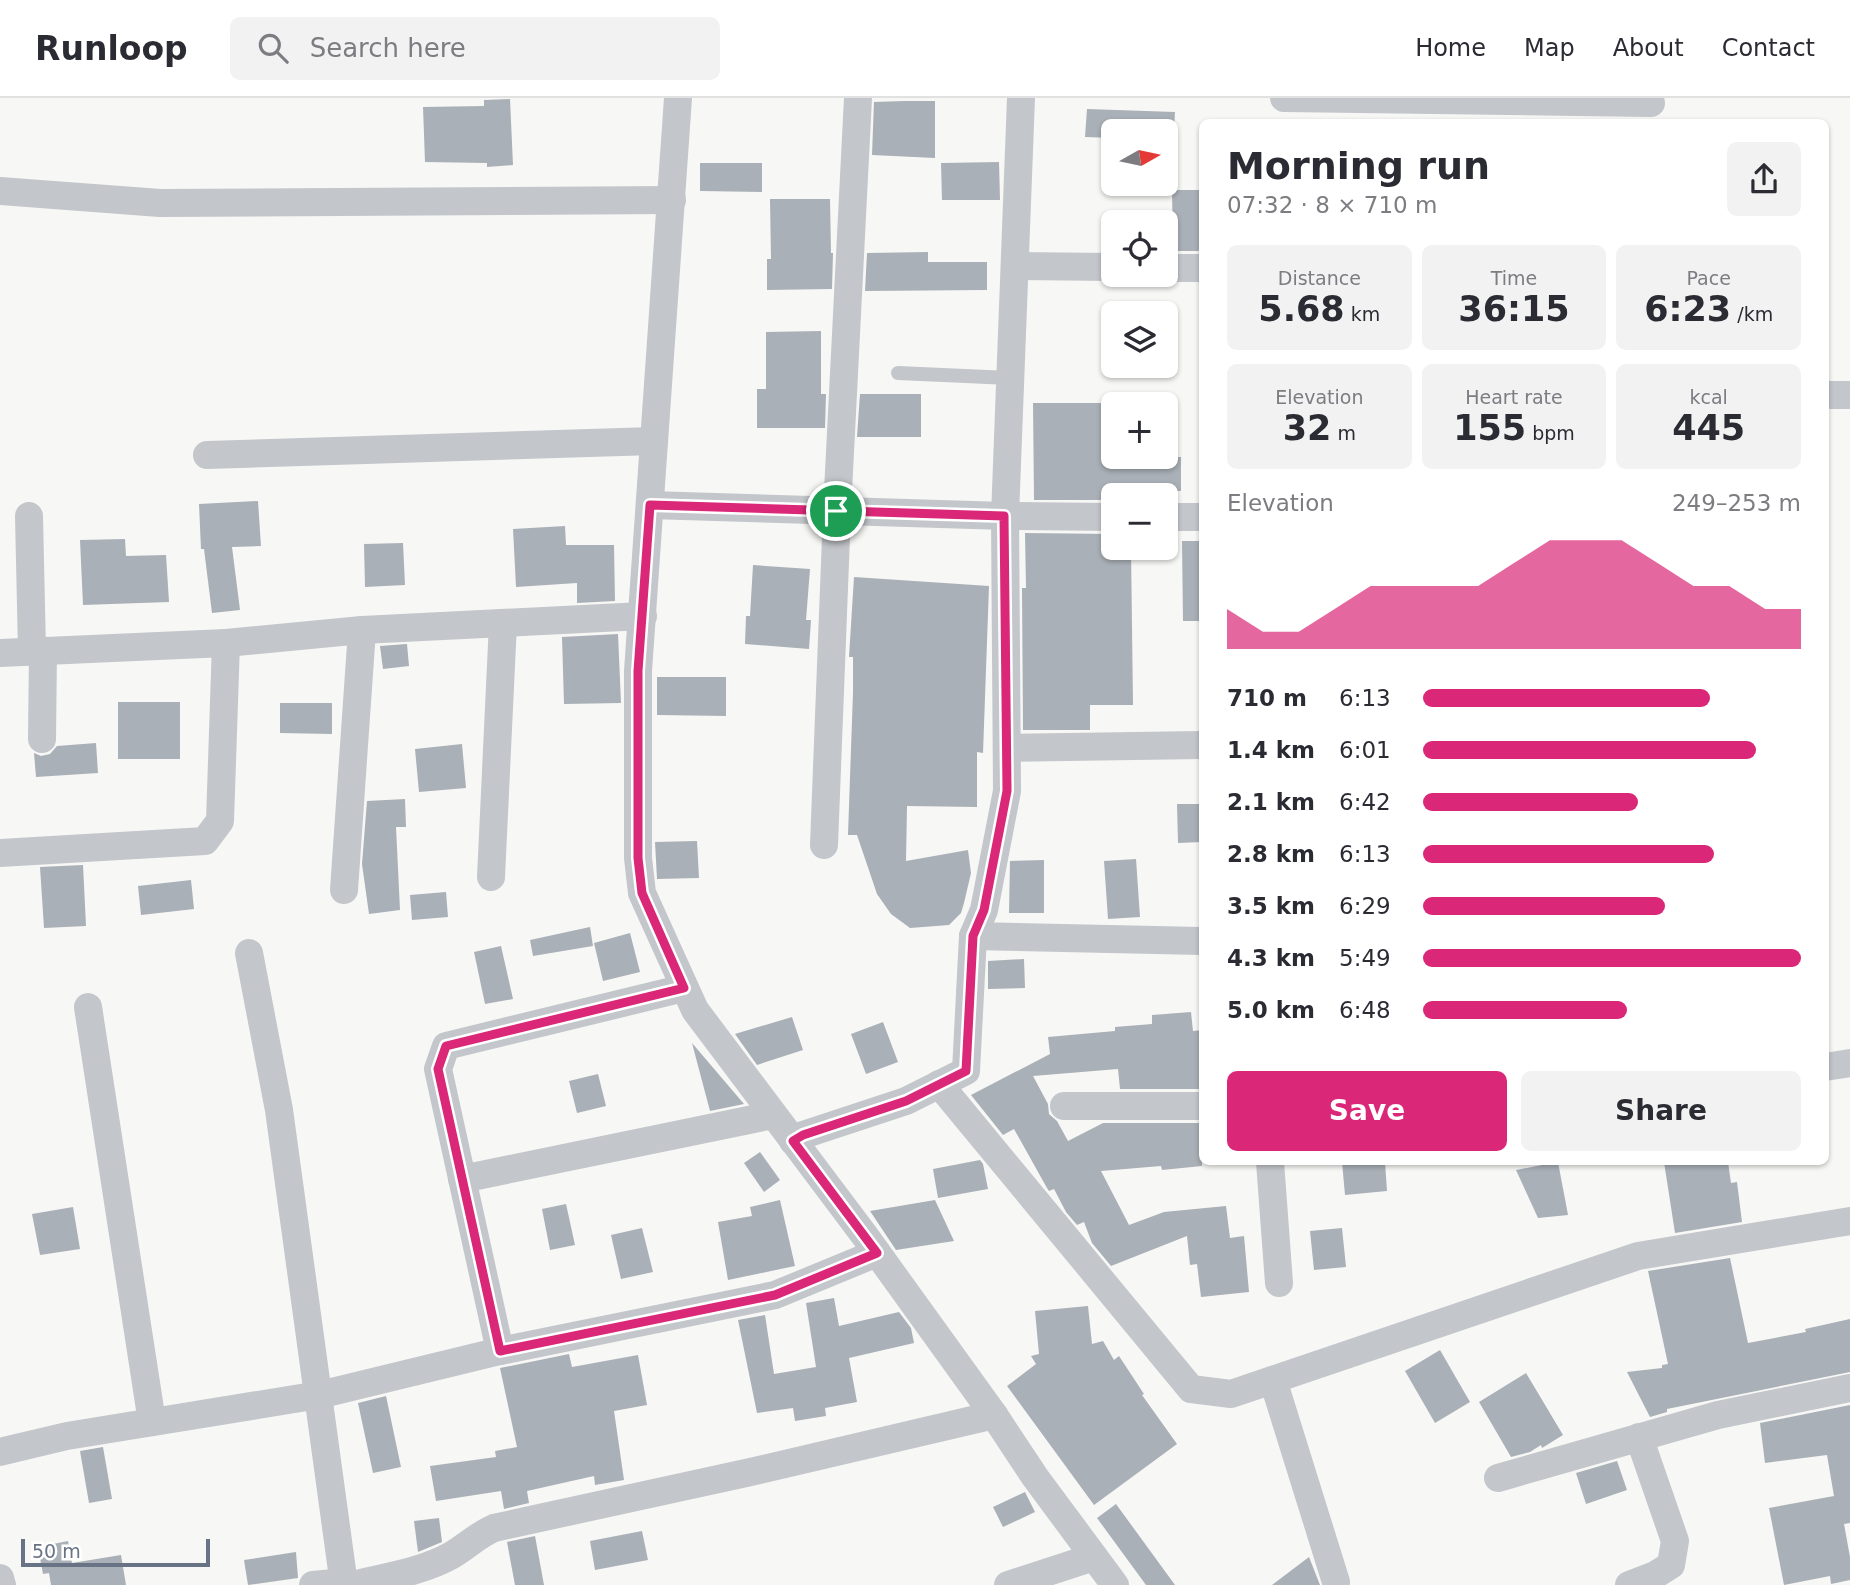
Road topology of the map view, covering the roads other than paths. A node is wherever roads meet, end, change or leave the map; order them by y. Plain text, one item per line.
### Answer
1 (678, 98) edge
2 (858, 98) edge
3 (1021, 98) edge
4 (1284, 98) edge
5 (1651, 108) edge
6 (0, 191) edge
7 (672, 200) junction
8 (1015, 266) junction
9 (1101, 267) edge
10 (1178, 268) edge
11 (1199, 268) edge
12 (898, 373) dead end
13 (1010, 378) junction
14 (1829, 395) edge
15 (1850, 395) edge
16 (654, 441) junction
17 (207, 455) dead end
18 (650, 505) junction
19 (836, 511) junction
20 (29, 516) dead end
21 (1004, 516) junction
22 (1101, 517) edge
23 (1178, 517) edge
24 (1199, 517) edge
25 (643, 616) junction
26 (503, 623) junction
27 (362, 630) junction
28 (226, 643) junction
29 (38, 651) junction
30 (0, 653) edge
31 (42, 739) dead end
32 (1199, 745) edge
33 (1007, 748) junction
34 (824, 845) dead end
35 (0, 853) edge
36 (491, 877) dead end
37 (344, 890) dead end
38 (973, 936) junction
39 (1199, 941) edge
40 (248, 953) dead end
41 (684, 988) junction
42 (88, 1007) dead end
43 (1850, 1063) edge
44 (1829, 1066) edge
45 (939, 1084) junction
46 (1064, 1106) dead end
47 (1199, 1106) edge
48 (774, 1115) junction
49 (793, 1141) junction
50 (1270, 1165) edge
51 (462, 1179) junction
52 (1850, 1221) edge
53 (877, 1253) junction
54 (1279, 1283) dead end
55 (500, 1351) junction
56 (1273, 1380) junction
57 (1850, 1388) edge
58 (319, 1395) junction
59 (994, 1415) junction
60 (152, 1422) junction
61 (1639, 1437) junction
62 (0, 1452) edge
63 (1498, 1478) dead end
64 (1094, 1557) junction
65 (0, 1578) edge
66 (1336, 1583) edge
67 (347, 1584) edge
68 (2, 1585) edge
69 (313, 1585) edge
70 (1008, 1585) edge
71 (1115, 1585) edge
72 (1629, 1585) edge

1 - 7 street
2 - 19 street
3 - 8 street
4 - 5 street
6 - 7 street
7 - 16 street
8 - 9 street
8 - 13 street
10 - 11 street
12 - 13 lane
13 - 21 street
14 - 15 street
16 - 17 street
16 - 18 street
18 - 19 street
18 - 25 street
19 - 21 street
19 - 34 street
20 - 29 street
21 - 22 street
21 - 33 street
23 - 24 street
25 - 26 street
25 - 41 street
26 - 27 street
26 - 36 street
27 - 28 street
27 - 37 street
28 - 29 street
28 - 35 street
29 - 30 street
29 - 31 street
32 - 33 street
33 - 38 street
38 - 39 street
38 - 45 street
40 - 58 street
41 - 48 street
41 - 51 street
42 - 60 street
43 - 44 street
45 - 49 street
45 - 56 street
46 - 47 street
48 - 49 street
48 - 51 street
49 - 53 street
50 - 54 street
51 - 55 street
52 - 56 street
53 - 55 street
53 - 59 street
55 - 58 street
56 - 66 street
57 - 61 street
58 - 60 street
58 - 67 street
59 - 64 street
59 - 67 street
60 - 62 street
61 - 63 street
61 - 72 street
64 - 70 street
64 - 71 street
65 - 68 street
67 - 69 street

